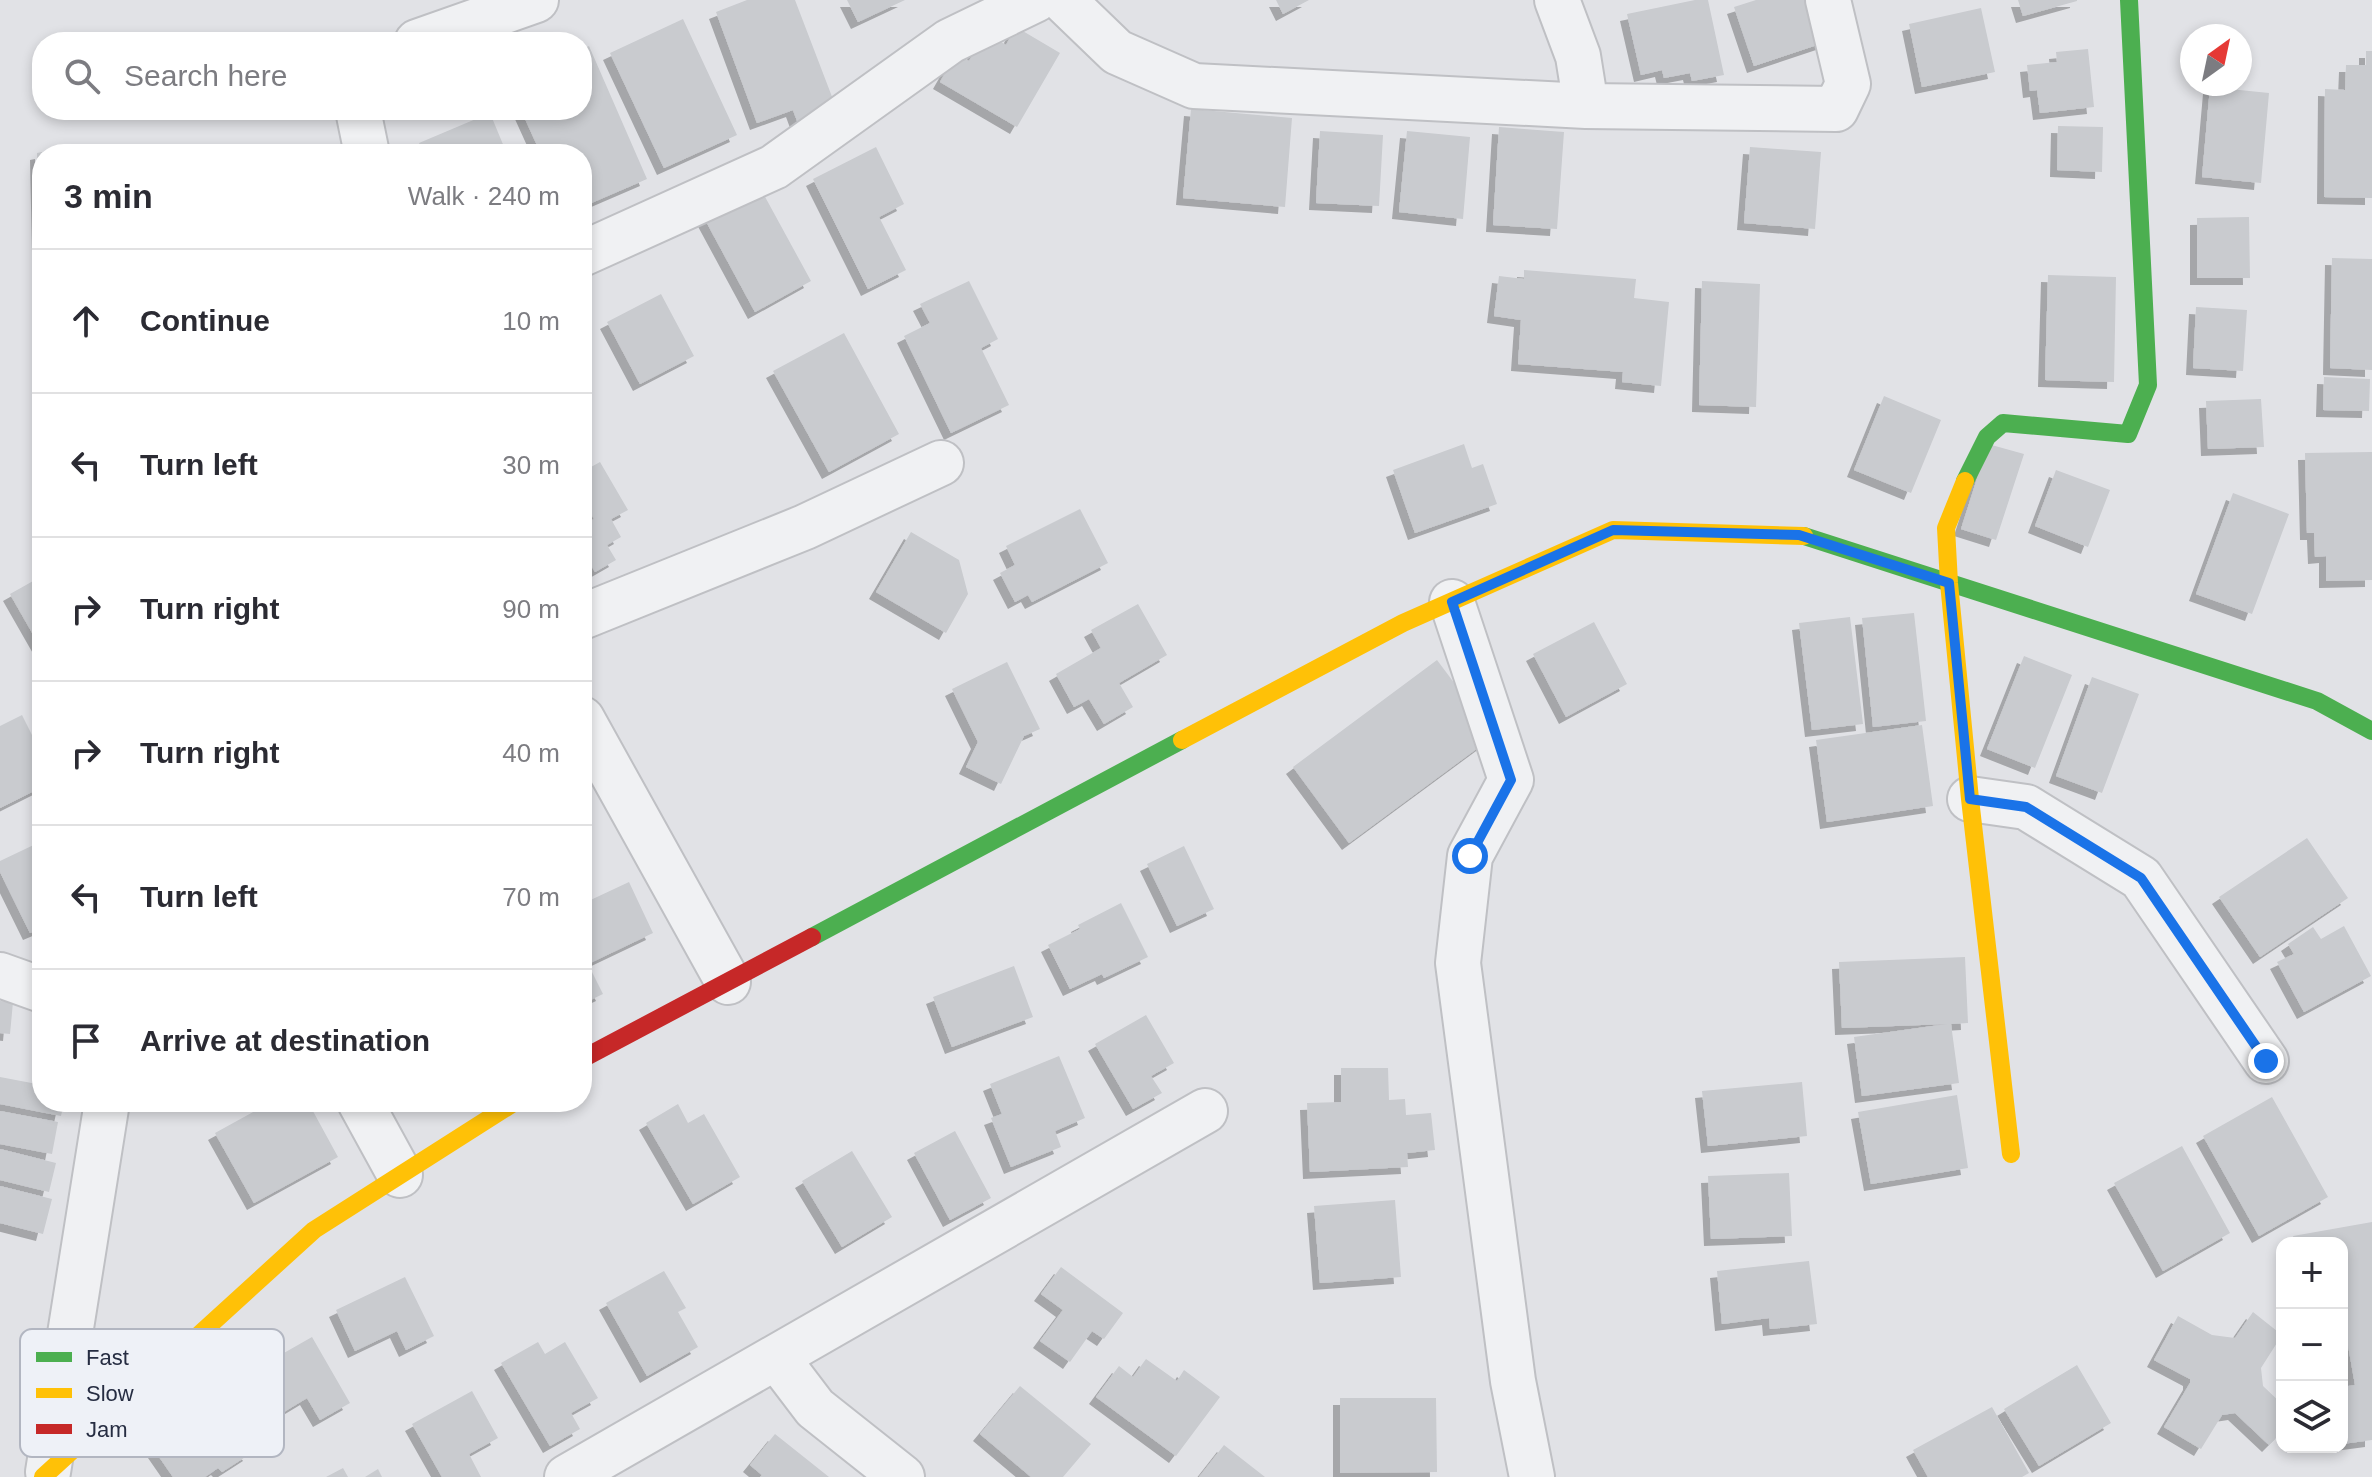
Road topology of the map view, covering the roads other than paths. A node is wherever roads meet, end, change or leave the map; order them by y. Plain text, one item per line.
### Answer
1 (536, 0) edge
2 (1035, 0) edge
3 (1063, 0) edge
4 (1557, 0) edge
5 (1828, 0) edge
6 (2129, 0) edge
7 (445, 32) edge
8 (1586, 106) junction
9 (360, 120) edge
10 (365, 144) edge
11 (592, 249) edge
12 (941, 463) dead end
13 (1949, 583) junction
14 (1452, 602) junction
15 (592, 613) edge
16 (2372, 731) edge
17 (592, 737) edge
18 (1970, 799) junction
19 (0, 975) edge
20 (728, 982) junction
21 (32, 986) edge
22 (592, 1054) edge
23 (2266, 1061) dead end
24 (1205, 1111) dead end
25 (105, 1112) edge
26 (365, 1112) edge
27 (499, 1112) edge
28 (2011, 1154) dead end
29 (400, 1175) junction
30 (70, 1329) edge
31 (205, 1329) edge
32 (777, 1358) junction
33 (65, 1457) edge
34 (46, 1474) edge
35 (567, 1477) edge
36 (902, 1477) edge
37 (1532, 1477) edge

1 - 7 street
2 - 11 street
3 - 8 street
4 - 8 street
5 - 8 street
6 - 13 street
9 - 10 street
12 - 15 street
13 - 14 street
13 - 16 street
13 - 18 street
14 - 20 street
14 - 37 street
17 - 20 street
18 - 23 street
18 - 28 street
19 - 21 street
20 - 22 street
24 - 32 street
25 - 30 street
26 - 29 street
27 - 29 street
29 - 31 street
32 - 35 street
32 - 36 street
33 - 34 street

